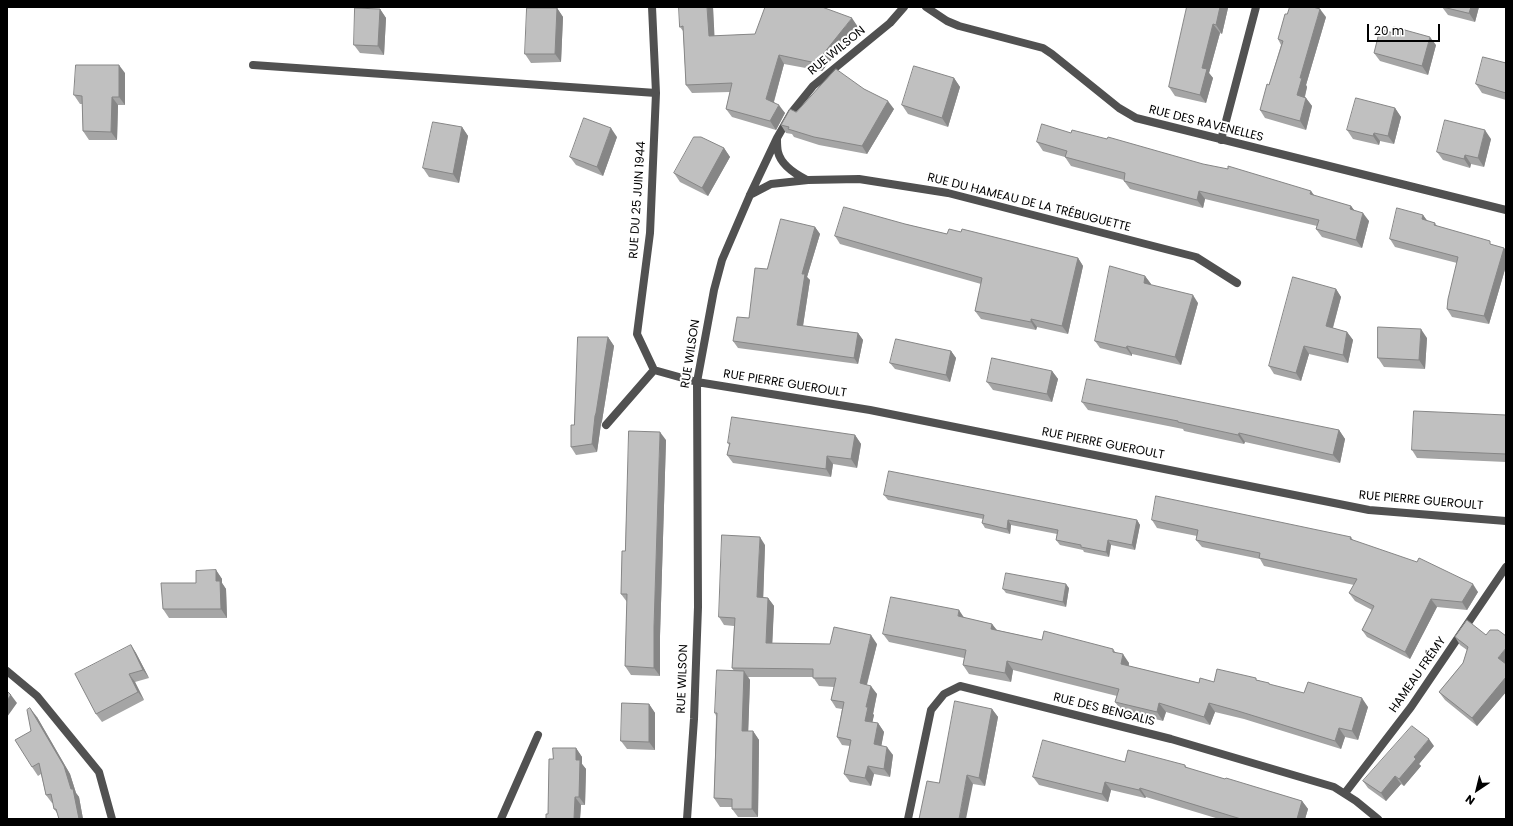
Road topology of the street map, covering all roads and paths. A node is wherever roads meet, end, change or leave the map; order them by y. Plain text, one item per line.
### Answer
1 (652, 7) edge
2 (904, 7) edge
3 (926, 7) edge
4 (1256, 7) edge
5 (253, 65) dead end
6 (656, 93) junction
7 (777, 138) junction
8 (1221, 140) junction
9 (808, 180) junction
10 (750, 195) junction
11 (1506, 210) edge
12 (1237, 283) dead end
13 (654, 370) junction
14 (697, 382) junction
15 (606, 425) dead end
16 (1506, 521) edge
17 (1506, 567) edge
18 (7, 671) edge
19 (538, 735) dead end
20 (1344, 793) junction
21 (112, 819) edge
22 (502, 819) edge
23 (687, 819) edge
24 (908, 819) edge
25 (1378, 819) edge

1 - 6 street, RUE DU 25 JUIN 1944
2 - 7 street, RUE WILSON
3 - 8 street, RUE DES RAVENELLES
4 - 8 street
5 - 6 street
6 - 13 street, RUE DU 25 JUIN 1944
7 - 9 street
7 - 10 street, RUE WILSON
8 - 11 street, RUE DES RAVENELLES
9 - 10 street, RUE DU HAMEAU DE LA TRÉBUGUETTE
9 - 12 street, RUE DU HAMEAU DE LA TRÉBUGUETTE
10 - 14 street, RUE WILSON
13 - 14 street
13 - 15 street
14 - 16 street, RUE PIERRE GUEROULT
14 - 23 street, RUE WILSON
17 - 20 street, HAMEAU FRÉMY
18 - 21 street
19 - 22 street
20 - 24 street, RUE DES BENGALIS
20 - 25 street, RUE DES BENGALIS

